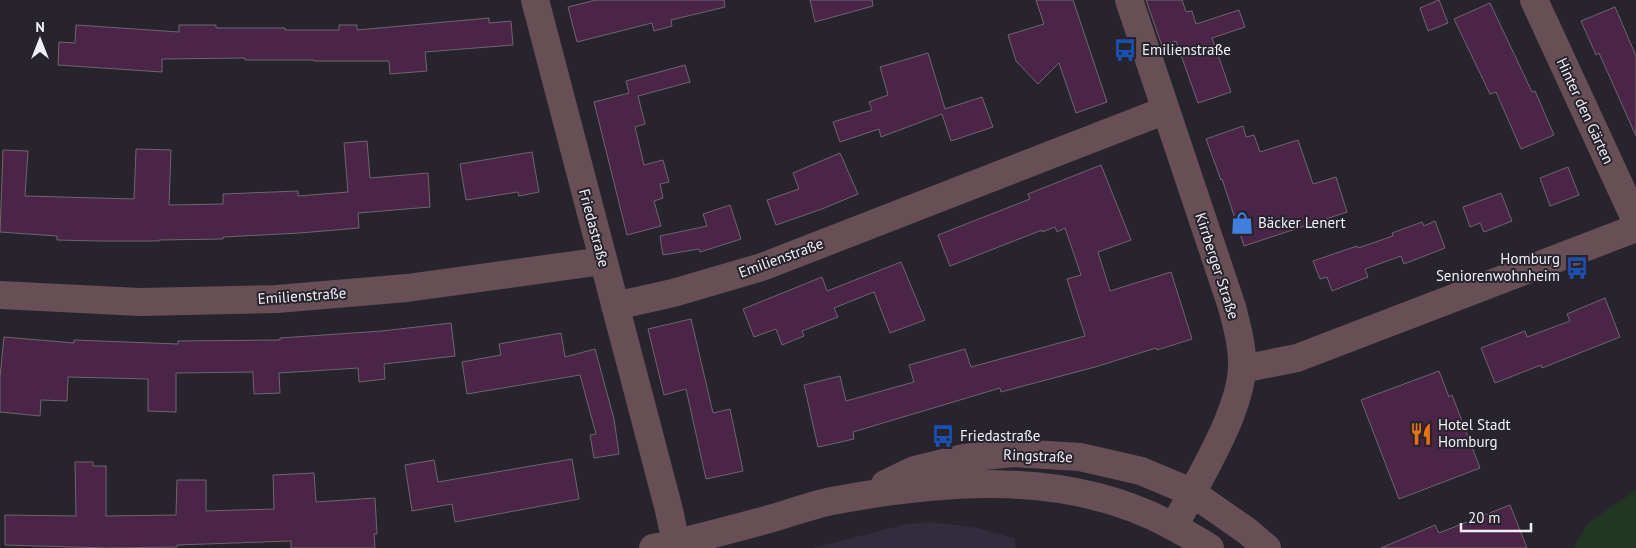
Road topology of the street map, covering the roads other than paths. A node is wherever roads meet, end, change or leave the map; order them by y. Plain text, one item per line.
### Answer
1 (535, 0) edge
2 (1129, 0) edge
3 (1534, 0) edge
4 (1166, 110) junction
5 (1636, 221) edge
6 (1636, 228) edge
7 (603, 261) junction
8 (0, 295) edge
9 (615, 306) junction
10 (1242, 369) junction
11 (1191, 492) junction
12 (853, 498) junction
13 (1174, 527) junction
14 (664, 546) edge
15 (1210, 548) edge
16 (1267, 548) edge

1 - 7 street, Friedastraße
2 - 4 street, Kirrberger Straße
3 - 5 street, Hinter den Gärten
4 - 9 street, Emilienstraße
4 - 10 street, Kirrberger Straße
6 - 10 street
7 - 8 street, Emilienstraße
7 - 9 street, Friedastraße
9 - 14 street, Friedastraße
10 - 11 street, Kirrberger Straße
11 - 12 street, Ringstraße
11 - 13 street, Kirrberger Straße
11 - 16 street, Ringstraße
12 - 13 street, Ringstraße
12 - 14 street, Ringstraße
13 - 15 street, Ringstraße

